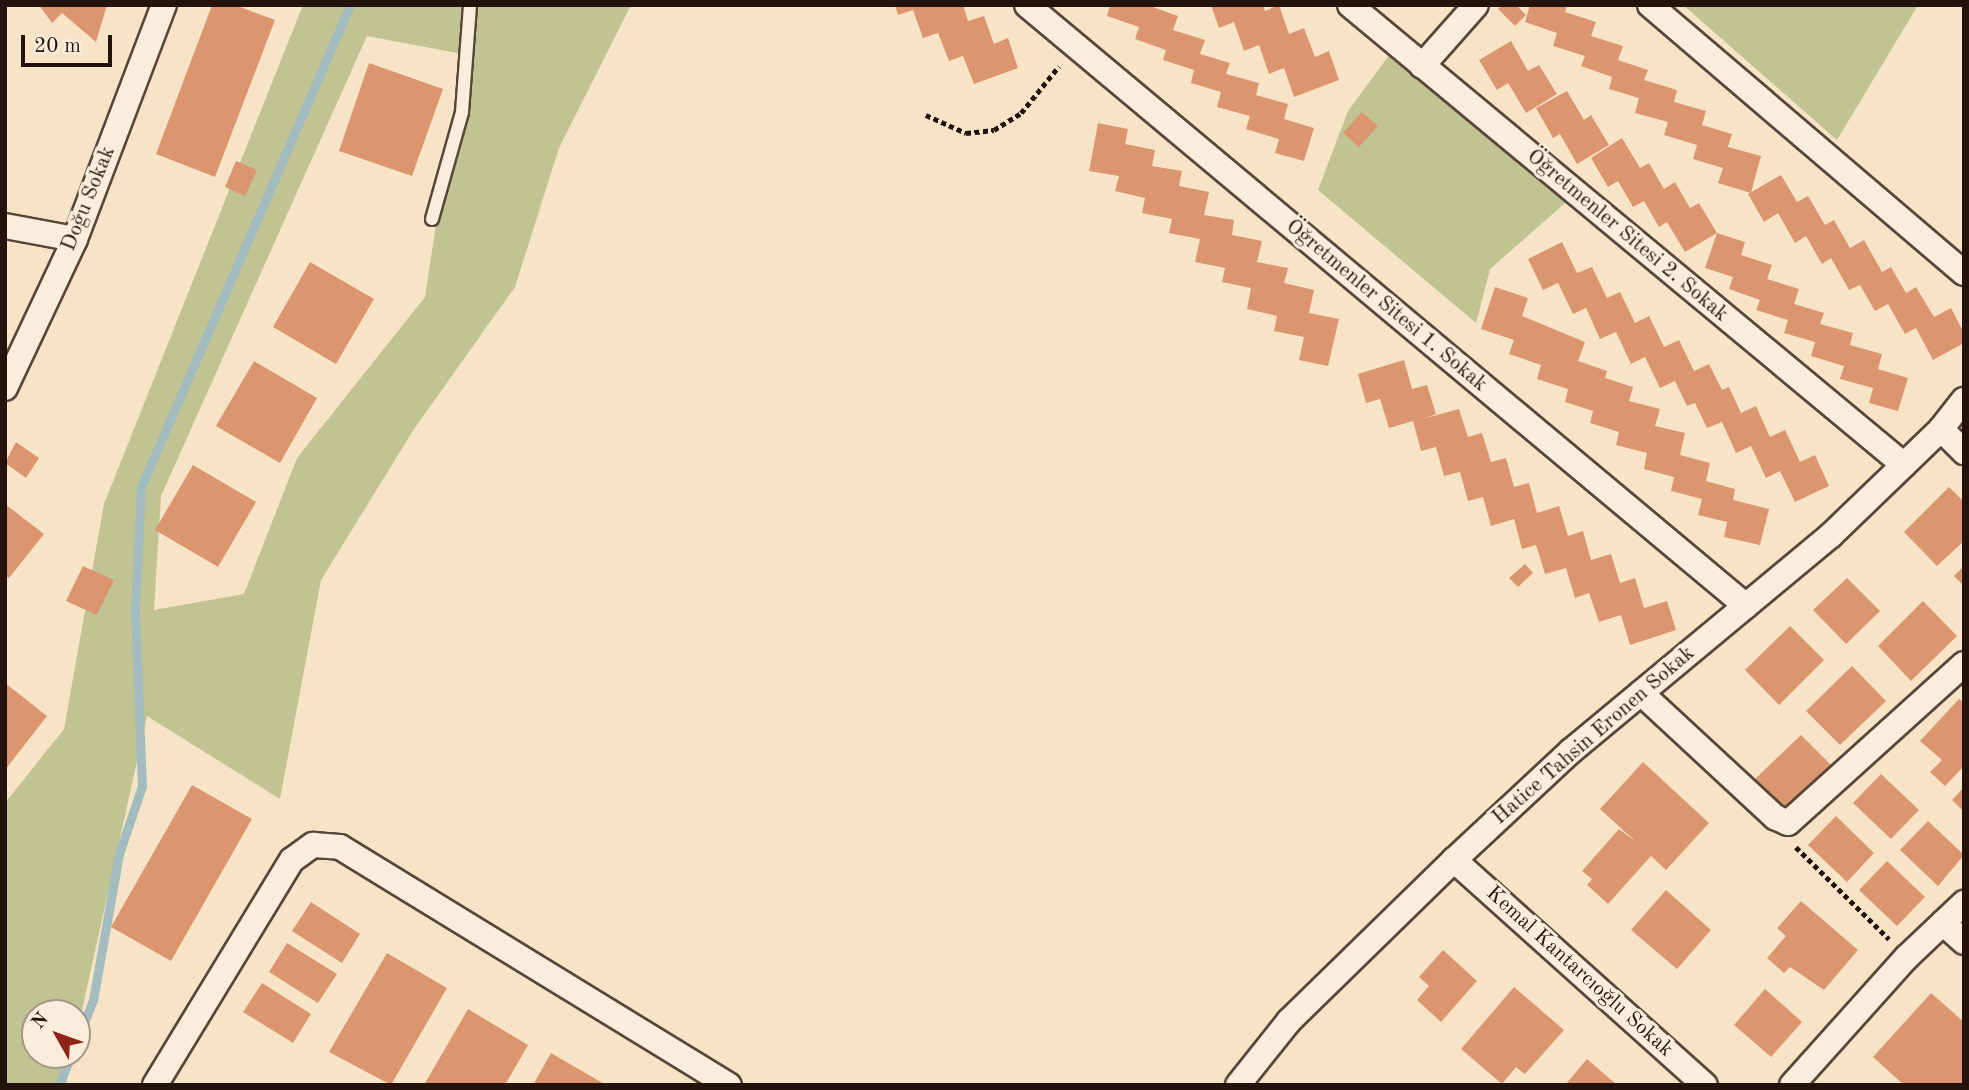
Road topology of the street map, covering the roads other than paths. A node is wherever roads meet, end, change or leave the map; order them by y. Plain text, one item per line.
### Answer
1 (164, 5) edge
2 (470, 5) edge
3 (1027, 5) edge
4 (1350, 5) edge
5 (1476, 5) edge
6 (1650, 5) edge
7 (1422, 66) junction
8 (432, 219) dead end
9 (5, 226) edge
10 (75, 239) junction
11 (1964, 273) edge
12 (5, 388) edge
13 (1964, 400) edge
14 (1941, 429) junction
15 (1964, 452) edge
16 (1904, 465) junction
17 (1746, 606) junction
18 (1964, 664) edge
19 (1641, 693) junction
20 (1454, 860) junction
21 (1964, 903) edge
22 (1943, 923) junction
23 (1964, 942) edge
24 (155, 1085) edge
25 (729, 1085) edge
26 (1238, 1085) edge
27 (1705, 1085) edge
28 (1792, 1085) edge

1 - 10 street, Doğu Sokak
2 - 8 lane
3 - 17 street, Öğretmenler Sitesi 1. Sokak
4 - 7 street, Öğretmenler Sitesi 2. Sokak
5 - 7 street
6 - 11 street
7 - 16 street, Öğretmenler Sitesi 2. Sokak
9 - 10 street
10 - 12 street, Doğu Sokak
13 - 14 street, Hatice Tahsin Eronen Sokak
14 - 15 street
14 - 16 street, Hatice Tahsin Eronen Sokak
16 - 17 street, Hatice Tahsin Eronen Sokak
17 - 19 street, Hatice Tahsin Eronen Sokak
18 - 19 street
19 - 20 street, Hatice Tahsin Eronen Sokak
20 - 26 street, Hatice Tahsin Eronen Sokak
20 - 27 street, Kemal Kantarcıoğlu Sokak
21 - 22 street
22 - 23 street
22 - 28 street
24 - 25 street

